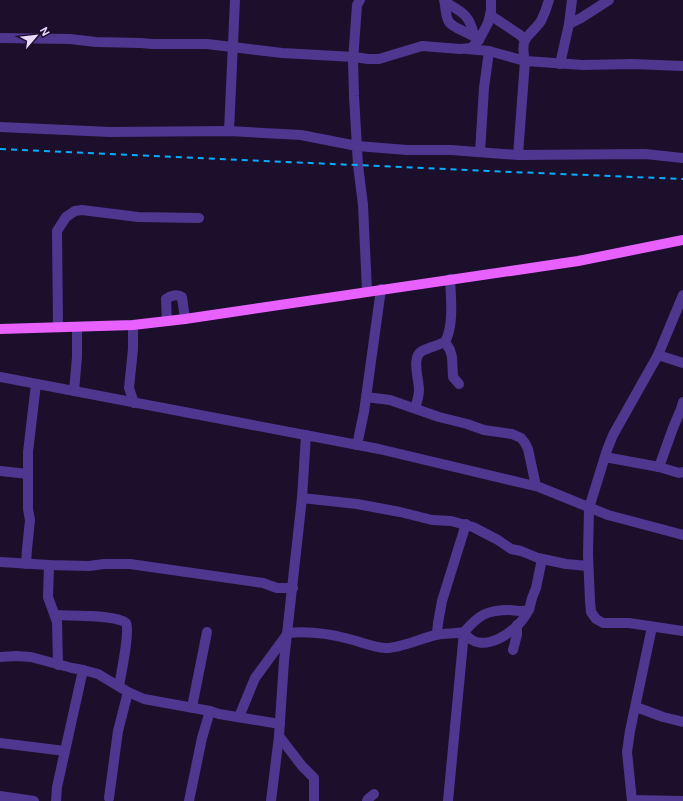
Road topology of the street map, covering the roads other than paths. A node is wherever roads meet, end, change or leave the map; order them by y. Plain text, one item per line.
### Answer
1 (235, 0) edge
2 (360, 0) edge
3 (491, 0) edge
4 (549, 0) edge
5 (572, 0) edge
6 (609, 0) edge
7 (445, 1) edge
8 (490, 15) junction
9 (569, 24) junction
10 (476, 37) junction
11 (0, 38) edge
12 (525, 40) junction
13 (232, 47) junction
14 (467, 49) junction
15 (489, 51) junction
16 (354, 57) junction
17 (525, 61) junction
18 (560, 64) junction
19 (683, 66) edge
20 (0, 127) edge
21 (229, 131) junction
22 (357, 146) junction
23 (480, 152) junction
24 (518, 155) junction
25 (683, 158) edge
26 (199, 218) dead end
27 (683, 240) edge
28 (450, 279) junction
29 (381, 289) junction
30 (367, 291) junction
31 (683, 295) edge
32 (185, 319) junction
33 (167, 321) junction
34 (133, 325) junction
35 (58, 327) junction
36 (77, 327) junction
37 (0, 329) edge
38 (445, 342) junction
39 (658, 355) junction
40 (683, 363) edge
41 (0, 377) edge
42 (36, 384) junction
43 (458, 384) dead end
44 (74, 392) junction
45 (366, 397) junction
46 (683, 402) edge
47 (134, 403) junction
48 (415, 408) junction
49 (306, 435) junction
50 (357, 445) junction
51 (605, 457) junction
52 (659, 467) junction
53 (0, 471) edge
54 (683, 472) edge
55 (28, 474) junction
56 (536, 486) junction
57 (302, 498) junction
58 (589, 508) junction
59 (466, 524) junction
60 (683, 535) edge
61 (542, 559) junction
62 (0, 562) edge
63 (26, 564) junction
64 (49, 565) junction
65 (588, 566) junction
66 (292, 588) junction
67 (528, 611) junction
68 (55, 615) junction
69 (518, 625) junction
70 (652, 627) junction
71 (683, 628) edge
72 (207, 632) dead end
73 (464, 632) junction
74 (288, 633) junction
75 (437, 634) junction
76 (512, 650) dead end
77 (0, 657) edge
78 (58, 665) junction
79 (83, 670) junction
80 (119, 686) junction
81 (128, 692) junction
82 (192, 707) junction
83 (636, 707) junction
84 (210, 710) junction
85 (239, 718) junction
86 (683, 722) edge
87 (280, 724) junction
88 (279, 736) junction
89 (0, 743) edge
90 (65, 751) junction
91 (0, 796) edge
92 (109, 798) dead end
93 (632, 800) edge
94 (34, 801) edge
95 (56, 801) edge
96 (189, 801) edge
97 (271, 801) edge
98 (314, 801) edge
99 (448, 801) edge
100 (683, 801) edge

1 - 13 street
2 - 16 street
3 - 8 street
4 - 12 street
5 - 9 street
6 - 9 street
7 - 10 street
7 - 10 street
8 - 10 street
8 - 12 street
9 - 18 street
10 - 14 street
11 - 13 street
12 - 17 street
13 - 16 street
13 - 21 street
14 - 15 street
14 - 16 street
15 - 17 street
15 - 23 street
16 - 22 street
17 - 18 street
17 - 24 street
18 - 19 street
20 - 21 street
21 - 22 street
22 - 23 street
22 - 30 street
23 - 24 street
24 - 25 street
26 - 35 street
27 - 28 main road
28 - 29 main road
28 - 38 street
29 - 30 main road
29 - 45 street
30 - 32 main road
31 - 39 street
32 - 33 main road
32 - 33 street
33 - 34 main road
34 - 36 main road
34 - 47 street
35 - 36 main road
35 - 37 main road
36 - 44 street
38 - 43 street
38 - 48 street
39 - 40 street
39 - 51 street
41 - 42 street
42 - 44 street
42 - 55 street
44 - 47 street
45 - 48 street
45 - 50 street
46 - 52 street
47 - 49 street
48 - 56 street
49 - 50 street
49 - 57 street
50 - 56 street
51 - 52 street
51 - 58 street
52 - 54 street
53 - 55 street
55 - 63 street
56 - 58 street
57 - 59 street
57 - 66 street
58 - 60 street
58 - 65 street
59 - 61 street
59 - 75 street
61 - 65 street
61 - 67 street
62 - 63 street
63 - 64 street
64 - 66 street
64 - 68 street
65 - 70 street
66 - 74 street
67 - 69 street
67 - 73 street
68 - 78 street
68 - 80 street
69 - 73 street
69 - 76 street
70 - 71 street
70 - 83 street
72 - 82 street
73 - 75 street
73 - 99 street
74 - 75 street
74 - 85 street
74 - 87 street
77 - 78 street
78 - 79 street
79 - 80 street
79 - 90 street
80 - 81 street
81 - 82 street
81 - 92 street
82 - 84 street
83 - 86 street
83 - 93 street
84 - 85 street
84 - 96 street
85 - 87 street
87 - 88 street
88 - 97 street
88 - 98 street
89 - 90 street
90 - 95 street
91 - 94 street
93 - 100 street

